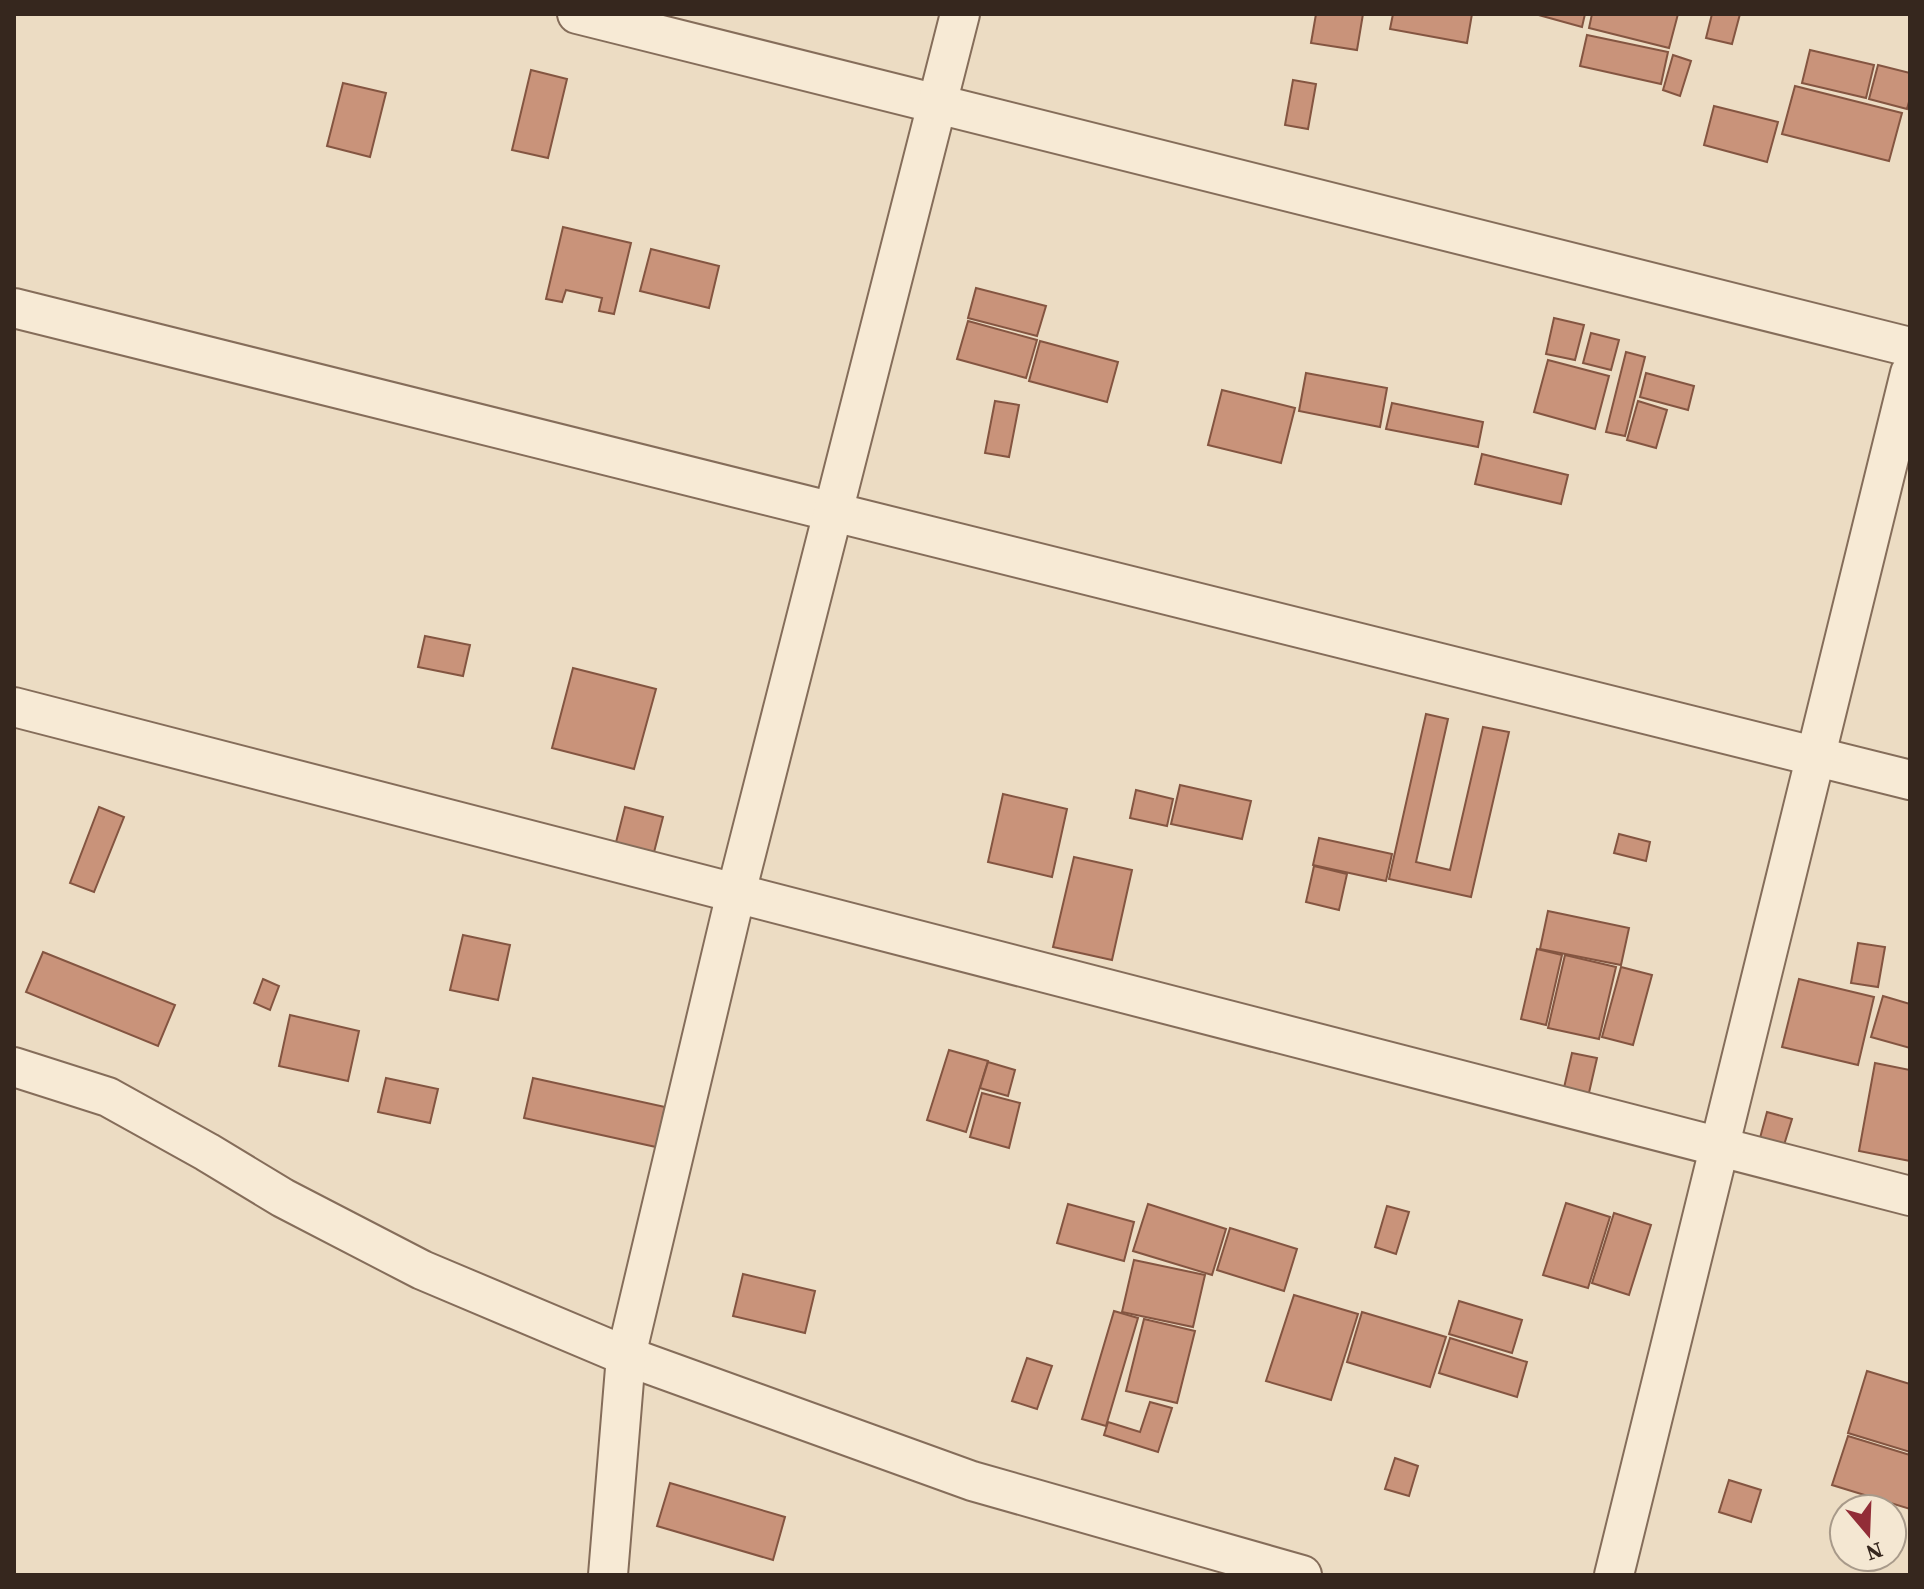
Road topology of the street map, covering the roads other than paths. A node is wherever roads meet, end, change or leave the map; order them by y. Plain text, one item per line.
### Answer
1 (577, 14) edge
2 (960, 14) edge
3 (937, 104) junction
4 (14, 308) edge
5 (1910, 347) edge
6 (1910, 373) edge
7 (833, 512) junction
8 (14, 707) edge
9 (1816, 756) junction
10 (1910, 780) edge
11 (736, 893) junction
12 (14, 1067) edge
13 (1720, 1147) junction
14 (1910, 1196) edge
15 (626, 1356) junction
16 (608, 1575) edge
17 (1302, 1575) edge
18 (1614, 1575) edge

1 - 3 street
2 - 3 street
3 - 5 street
3 - 7 street
4 - 7 street
6 - 9 street
7 - 9 street
7 - 11 street
8 - 11 street
9 - 10 street
9 - 13 street
11 - 13 street
11 - 15 street
12 - 15 street
13 - 14 street
13 - 18 street
15 - 16 street
15 - 17 street

